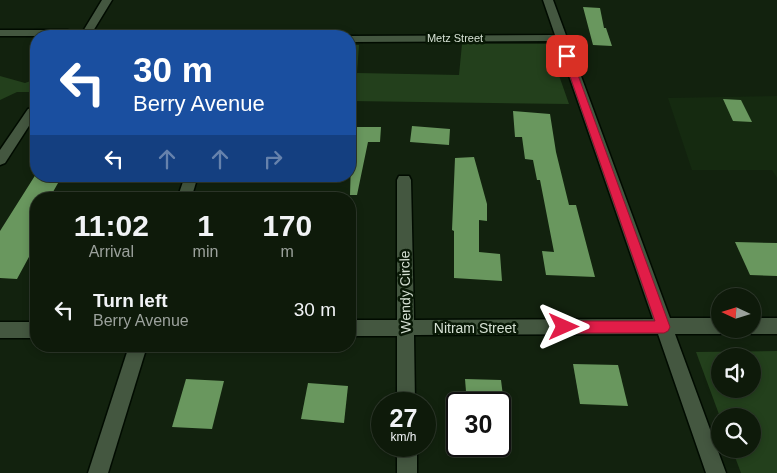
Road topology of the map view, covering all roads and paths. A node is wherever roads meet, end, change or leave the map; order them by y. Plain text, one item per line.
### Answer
1 (107, 0) edge
2 (548, 0) edge
3 (89, 30) edge
4 (0, 33) edge
5 (30, 33) edge
6 (561, 38) junction
7 (356, 39) edge
8 (30, 115) edge
9 (0, 160) edge
10 (404, 180) dead end
11 (711, 326) edge
12 (761, 326) edge
13 (777, 326) edge
14 (664, 327) junction
15 (356, 328) edge
16 (405, 328) junction
17 (0, 330) edge
18 (30, 330) edge
19 (136, 352) edge
20 (406, 392) edge
21 (407, 457) edge
22 (98, 473) edge
23 (407, 473) edge
24 (716, 473) edge

1 - 3 street
2 - 6 street
4 - 5 street
6 - 7 street, Metz Street
6 - 14 street
8 - 9 street
10 - 16 street, Wendy Circle
11 - 14 street, Nitram Street
12 - 13 street
14 - 16 street, Nitram Street
14 - 24 street
15 - 16 street, Nitram Street
16 - 20 street, Wendy Circle
17 - 18 street
19 - 22 street
21 - 23 street

